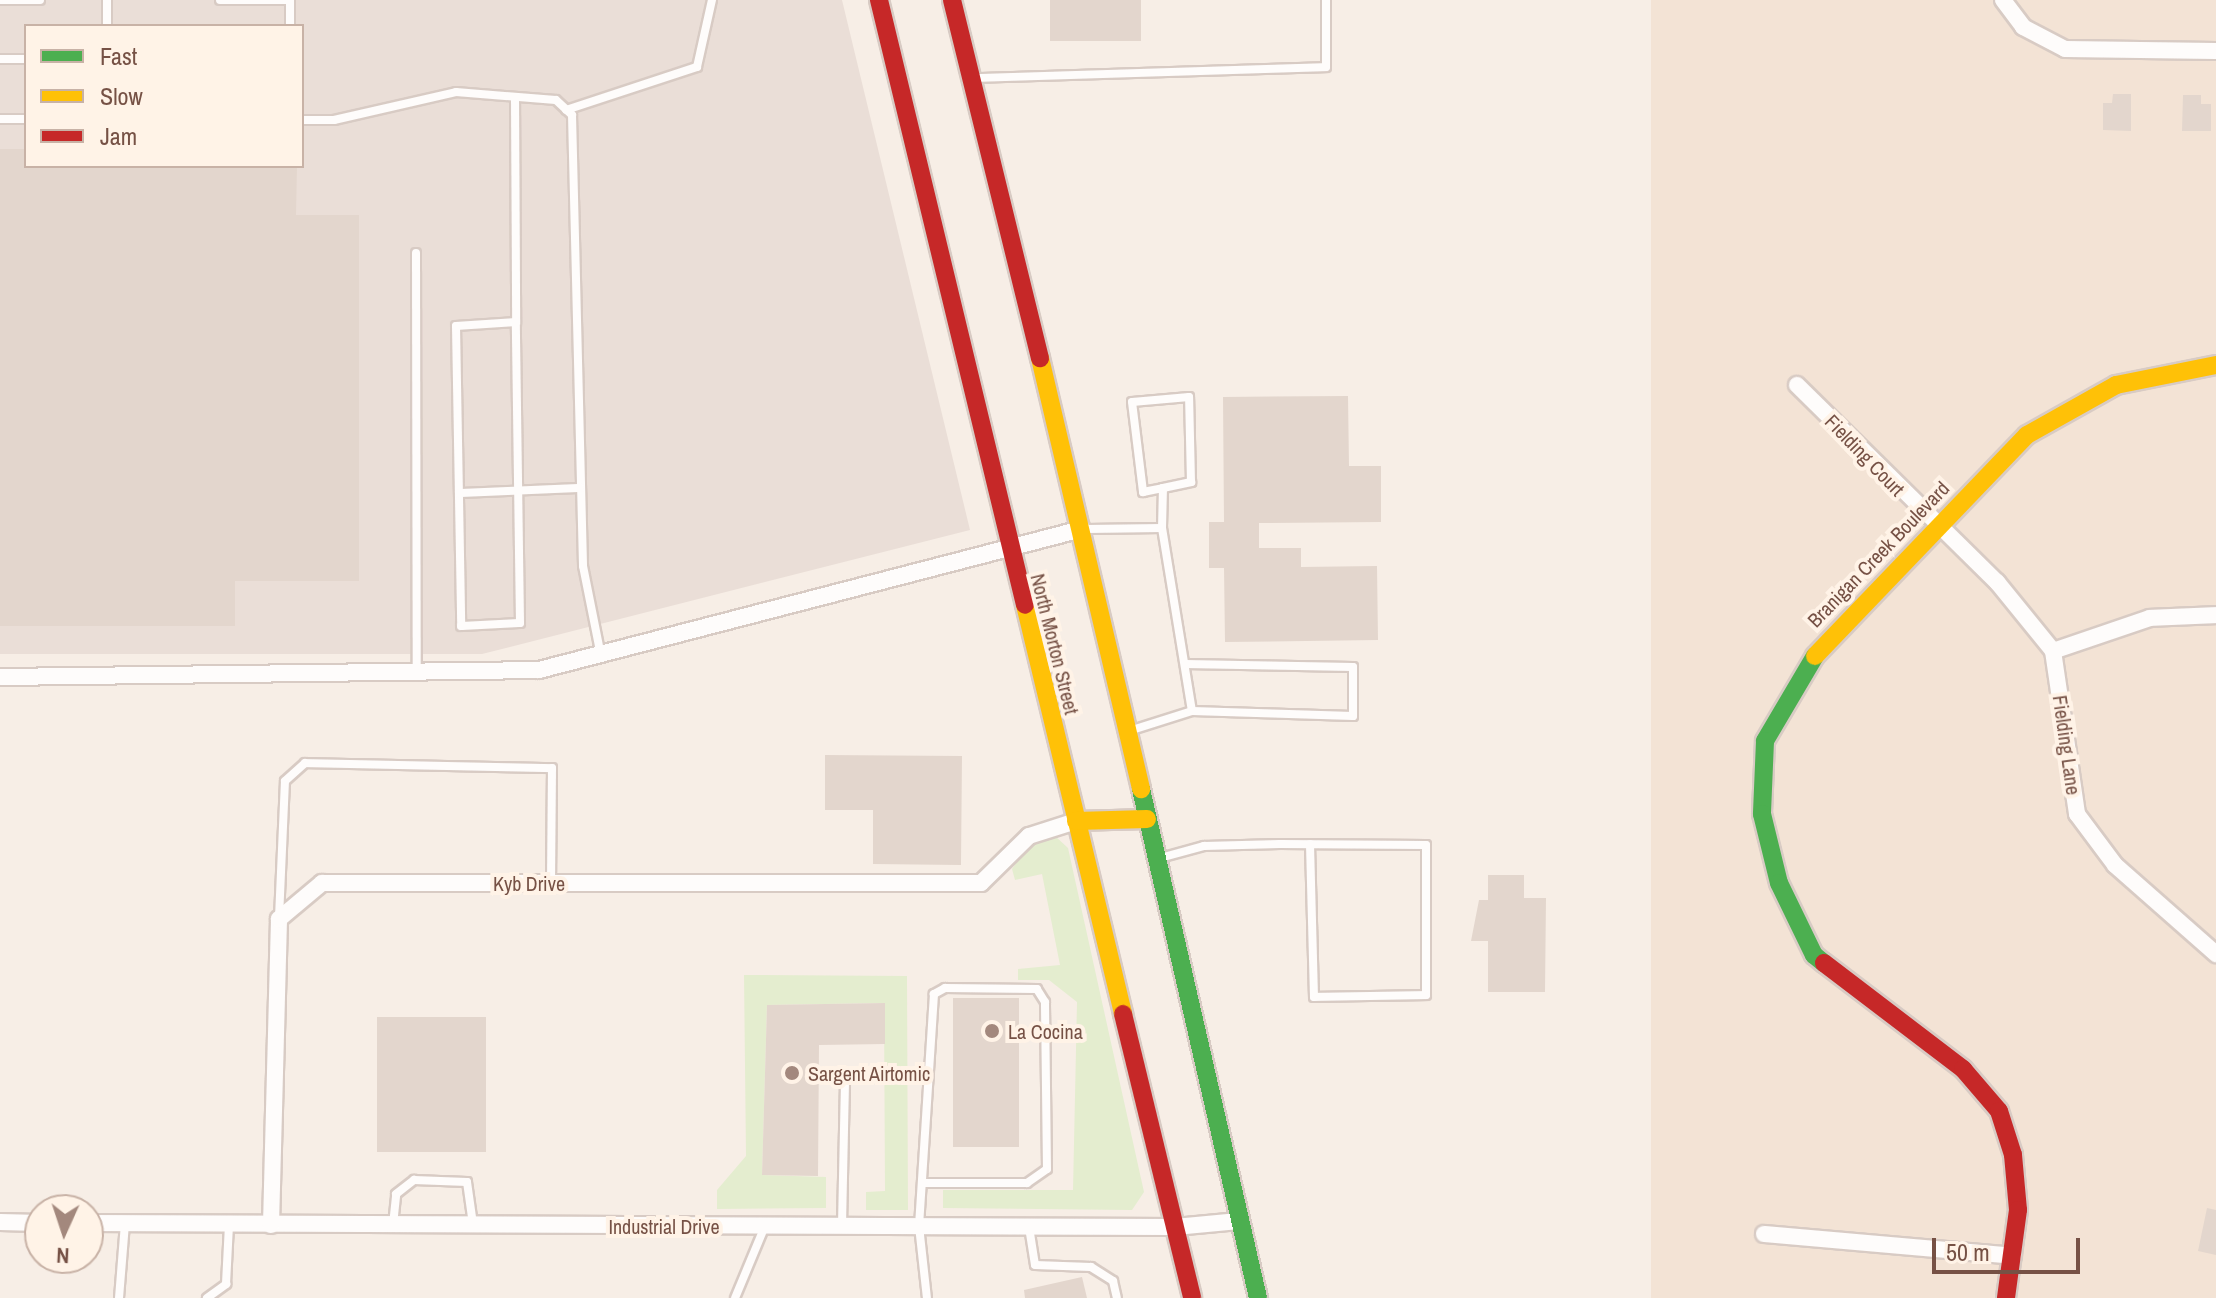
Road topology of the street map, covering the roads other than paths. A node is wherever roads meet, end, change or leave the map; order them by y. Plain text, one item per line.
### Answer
1 (0, 0) edge
2 (40, 0) edge
3 (107, 0) edge
4 (220, 0) edge
5 (712, 0) edge
6 (879, 0) edge
7 (952, 0) edge
8 (1326, 0) edge
9 (2003, 0) edge
10 (107, 24) edge
11 (290, 24) edge
12 (2216, 51) edge
13 (0, 59) edge
14 (24, 59) edge
15 (972, 78) junction
16 (515, 97) junction
17 (566, 110) junction
18 (0, 119) edge
19 (24, 119) edge
20 (304, 120) edge
21 (416, 253) dead end
22 (516, 322) junction
23 (2216, 365) edge
24 (1797, 385) dead end
25 (580, 488) junction
26 (1163, 488) junction
27 (519, 490) junction
28 (459, 493) junction
29 (1933, 526) junction
30 (1162, 528) junction
31 (1082, 529) junction
32 (1009, 551) junction
33 (2216, 615) edge
34 (2053, 651) junction
35 (601, 656) junction
36 (1185, 664) junction
37 (417, 674) junction
38 (0, 677) edge
39 (1192, 711) junction
40 (1126, 732) junction
41 (1147, 819) junction
42 (1076, 821) junction
43 (1310, 844) junction
44 (1155, 859) junction
45 (551, 883) junction
46 (279, 919) junction
47 (2216, 954) edge
48 (845, 1076) dead end
49 (925, 1183) junction
50 (1239, 1221) junction
51 (0, 1222) edge
52 (24, 1223) edge
53 (104, 1223) edge
54 (125, 1223) junction
55 (229, 1224) junction
56 (271, 1225) junction
57 (393, 1225) junction
58 (473, 1225) junction
59 (765, 1226) junction
60 (842, 1226) junction
61 (919, 1226) junction
62 (1029, 1227) junction
63 (1175, 1227) junction
64 (1764, 1234) dead end
65 (2013, 1256) junction
66 (119, 1298) edge
67 (207, 1298) edge
68 (735, 1298) edge
69 (927, 1298) edge
70 (1117, 1298) edge
71 (1192, 1298) edge
72 (1258, 1298) edge
73 (2006, 1298) edge

1 - 2 lane
3 - 10 lane
4 - 11 lane
5 - 17 lane
6 - 32 main road, North Morton Street
7 - 15 main road
8 - 15 lane
9 - 12 street
13 - 14 lane
15 - 31 main road
16 - 17 lane
16 - 20 lane
16 - 22 lane
17 - 25 lane
18 - 19 lane
21 - 37 lane
22 - 27 lane
22 - 28 lane
23 - 29 main road, Branigan Creek Boulevard
24 - 29 street, Fielding Court
25 - 27 lane
25 - 35 lane
26 - 26 lane
26 - 30 lane
27 - 28 lane
27 - 28 lane
29 - 34 street
29 - 65 main road, Branigan Creek Boulevard
30 - 31 lane
30 - 36 lane
31 - 32 street
31 - 40 main road
32 - 35 street
32 - 42 main road, North Morton Street
33 - 34 street
34 - 47 street, Fielding Lane
35 - 37 street
36 - 39 lane
36 - 39 lane
37 - 38 street
39 - 40 lane
40 - 41 main road
41 - 42 main road
41 - 44 main road
42 - 45 street, Kyb Drive
42 - 63 main road, North Morton Street
43 - 43 lane
43 - 44 lane
44 - 50 main road
45 - 46 street, Kyb Drive
45 - 46 lane
46 - 56 street
48 - 60 lane
49 - 49 lane
49 - 61 lane
50 - 63 street, Industrial Drive
50 - 72 main road
51 - 52 street
53 - 54 street, Industrial Drive
54 - 55 street, Industrial Drive
54 - 66 lane
55 - 56 street, Industrial Drive
55 - 67 lane
56 - 57 street, Industrial Drive
57 - 58 street, Industrial Drive
57 - 58 lane
58 - 59 street, Industrial Drive
59 - 60 street, Industrial Drive
59 - 68 lane
60 - 61 street, Industrial Drive
61 - 62 street, Industrial Drive
61 - 69 lane
62 - 63 street, Industrial Drive
62 - 70 lane
63 - 71 main road, North Morton Street
64 - 65 street
65 - 73 main road, Branigan Creek Boulevard

